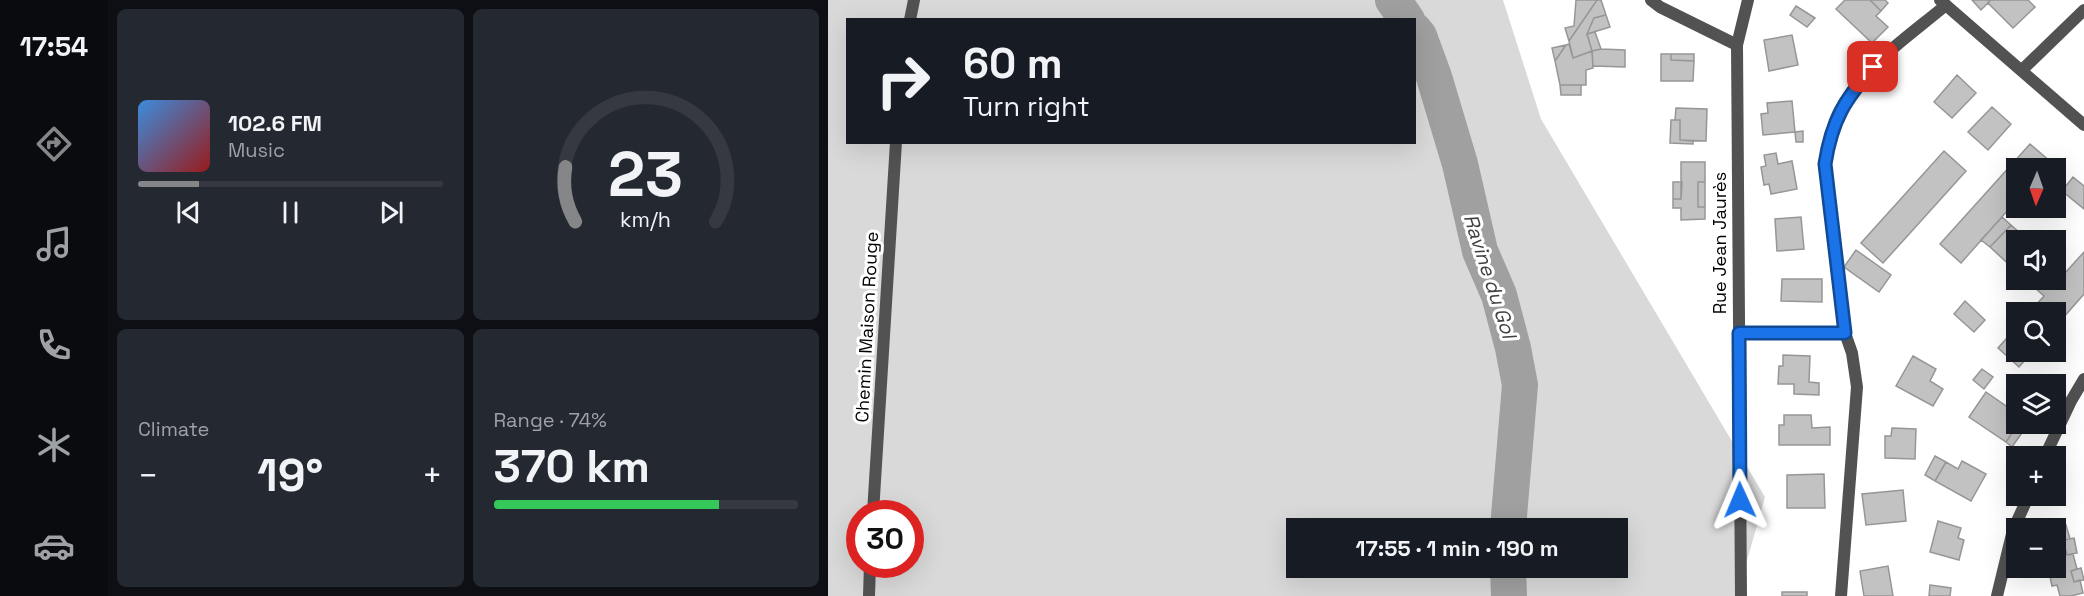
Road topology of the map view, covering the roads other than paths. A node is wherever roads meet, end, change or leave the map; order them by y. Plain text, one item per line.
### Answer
1 (914, 0) edge
2 (1652, 0) edge
3 (1748, 0) edge
4 (1943, 3) edge
5 (2084, 10) edge
6 (910, 18) edge
7 (1737, 45) junction
8 (2022, 70) junction
9 (2084, 125) edge
10 (896, 144) edge
11 (1739, 333) junction
12 (1845, 333) junction
13 (2084, 379) edge
14 (2050, 446) edge
15 (874, 500) edge
16 (2024, 506) edge
17 (869, 578) edge
18 (868, 596) edge
19 (1741, 596) edge
20 (1841, 596) edge
21 (1997, 596) edge

1 - 6 street
2 - 7 street
3 - 7 street, Rue Jean Jaurès
4 - 8 street
4 - 12 street
5 - 8 street
7 - 11 street, Rue Jean Jaurès
8 - 9 street
10 - 15 street, Chemin Maison Rouge
11 - 12 street
11 - 19 street, Rue Jean Jaurès
12 - 20 street
13 - 14 street
16 - 21 street
17 - 18 street

